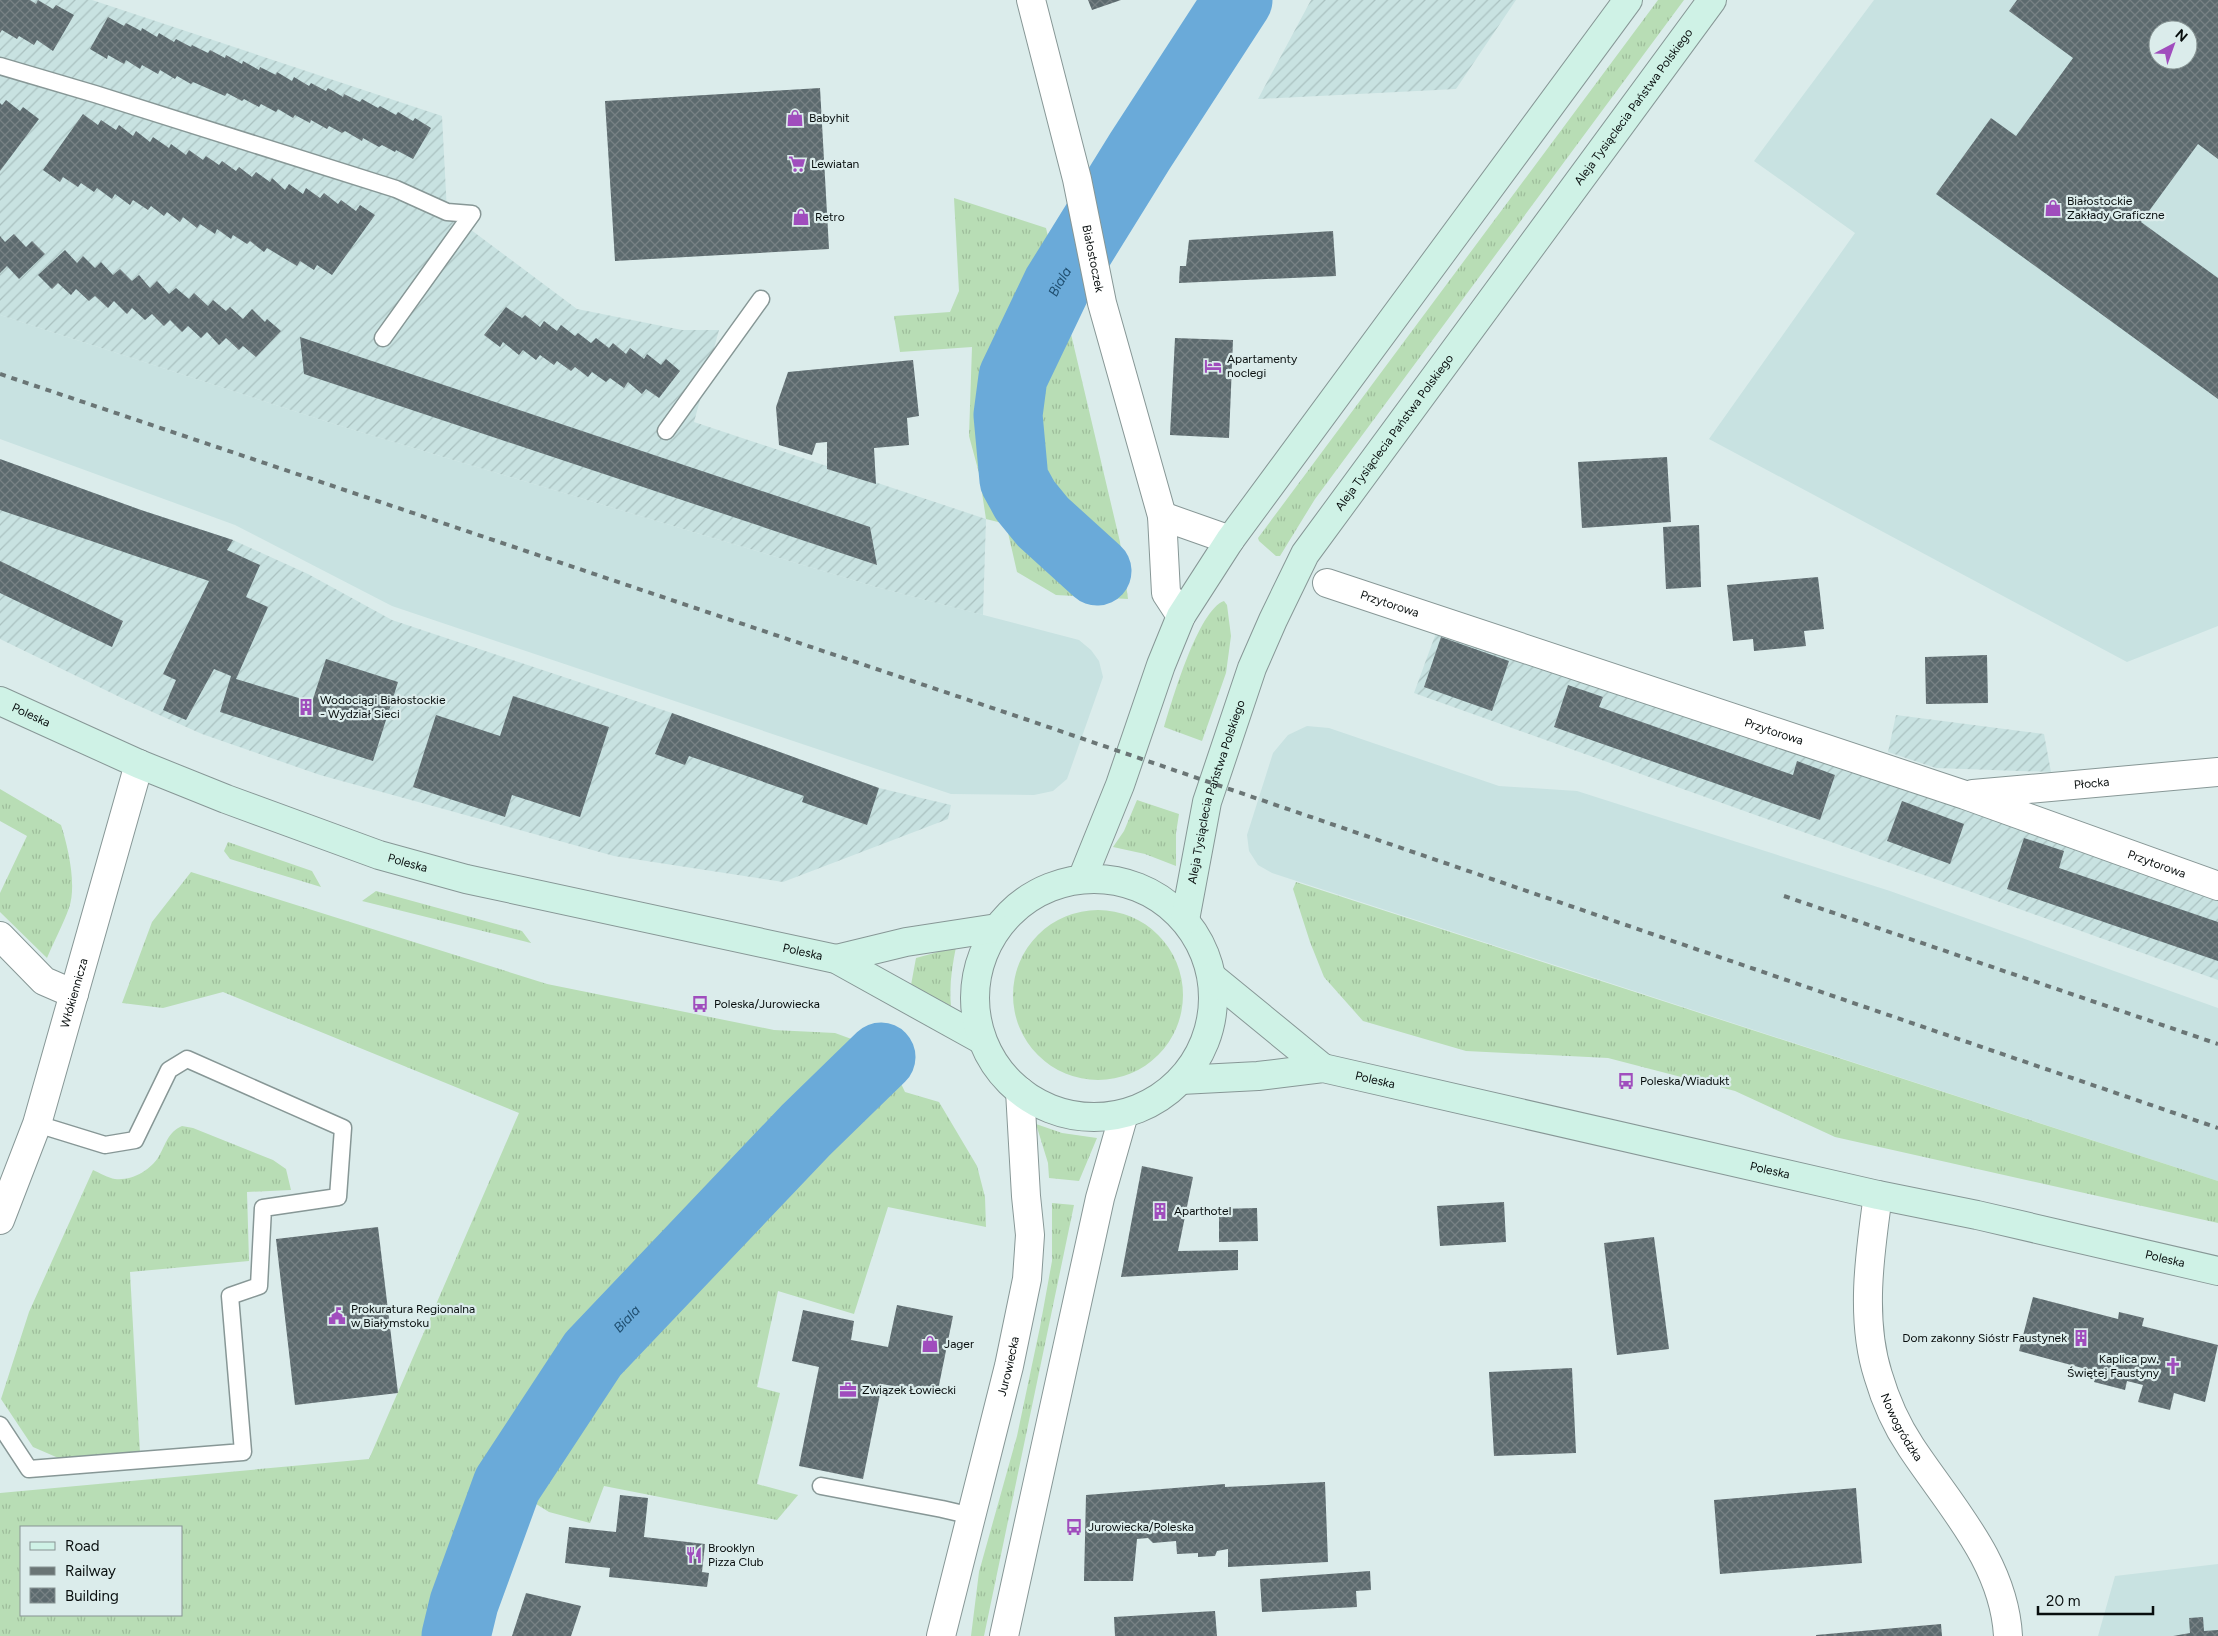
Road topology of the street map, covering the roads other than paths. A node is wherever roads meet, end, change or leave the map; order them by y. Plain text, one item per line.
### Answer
1 (1031, 0) edge
2 (1628, 0) edge
3 (1712, 0) edge
4 (0, 66) edge
5 (761, 299) dead end
6 (383, 338) dead end
7 (666, 431) dead end
8 (1162, 516) junction
9 (1230, 540) junction
10 (1327, 583) dead end
11 (1181, 616) junction
12 (0, 701) edge
13 (139, 764) junction
14 (2218, 772) edge
15 (1965, 795) junction
16 (1082, 879) junction
17 (2218, 886) edge
18 (1185, 920) junction
19 (997, 928) junction
20 (0, 936) edge
21 (836, 959) junction
22 (1212, 978) junction
23 (74, 994) junction
24 (982, 1040) junction
25 (1323, 1068) junction
26 (1181, 1080) junction
27 (1020, 1091) junction
28 (1124, 1114) junction
29 (36, 1124) junction
30 (1878, 1195) junction
31 (0, 1220) edge
32 (2218, 1271) edge
33 (0, 1425) edge
34 (821, 1486) dead end
35 (972, 1516) junction
36 (941, 1636) edge
37 (1004, 1636) edge
38 (2008, 1636) edge

1 - 8 street, Białostoczek
2 - 9 main road
3 - 18 main road, Aleja Tysiąclecia Państwa Polskiego
4 - 6 lane
5 - 7 lane
8 - 9 street
8 - 11 street, Białostoczek
9 - 11 main road
10 - 15 street, Przytorowa
11 - 16 main road
12 - 13 main road, Poleska
13 - 21 main road, Poleska
13 - 23 street, Włókiennicza
14 - 15 street, Płocka
15 - 17 street, Przytorowa
16 - 18 main road
16 - 19 main road
18 - 22 main road
19 - 21 main road, Poleska
19 - 24 main road
20 - 23 street
21 - 24 main road, Poleska
22 - 25 main road, Poleska
22 - 26 main road
23 - 29 street, Włókiennicza
24 - 27 main road
25 - 26 main road, Poleska
25 - 30 main road, Poleska
26 - 28 main road
27 - 28 main road
27 - 35 street, Jurowiecka
28 - 37 street
29 - 31 street, Włókiennicza
29 - 33 lane
30 - 32 main road, Poleska
30 - 38 street, Nowogródzka
34 - 35 lane
35 - 36 street, Jurowiecka

